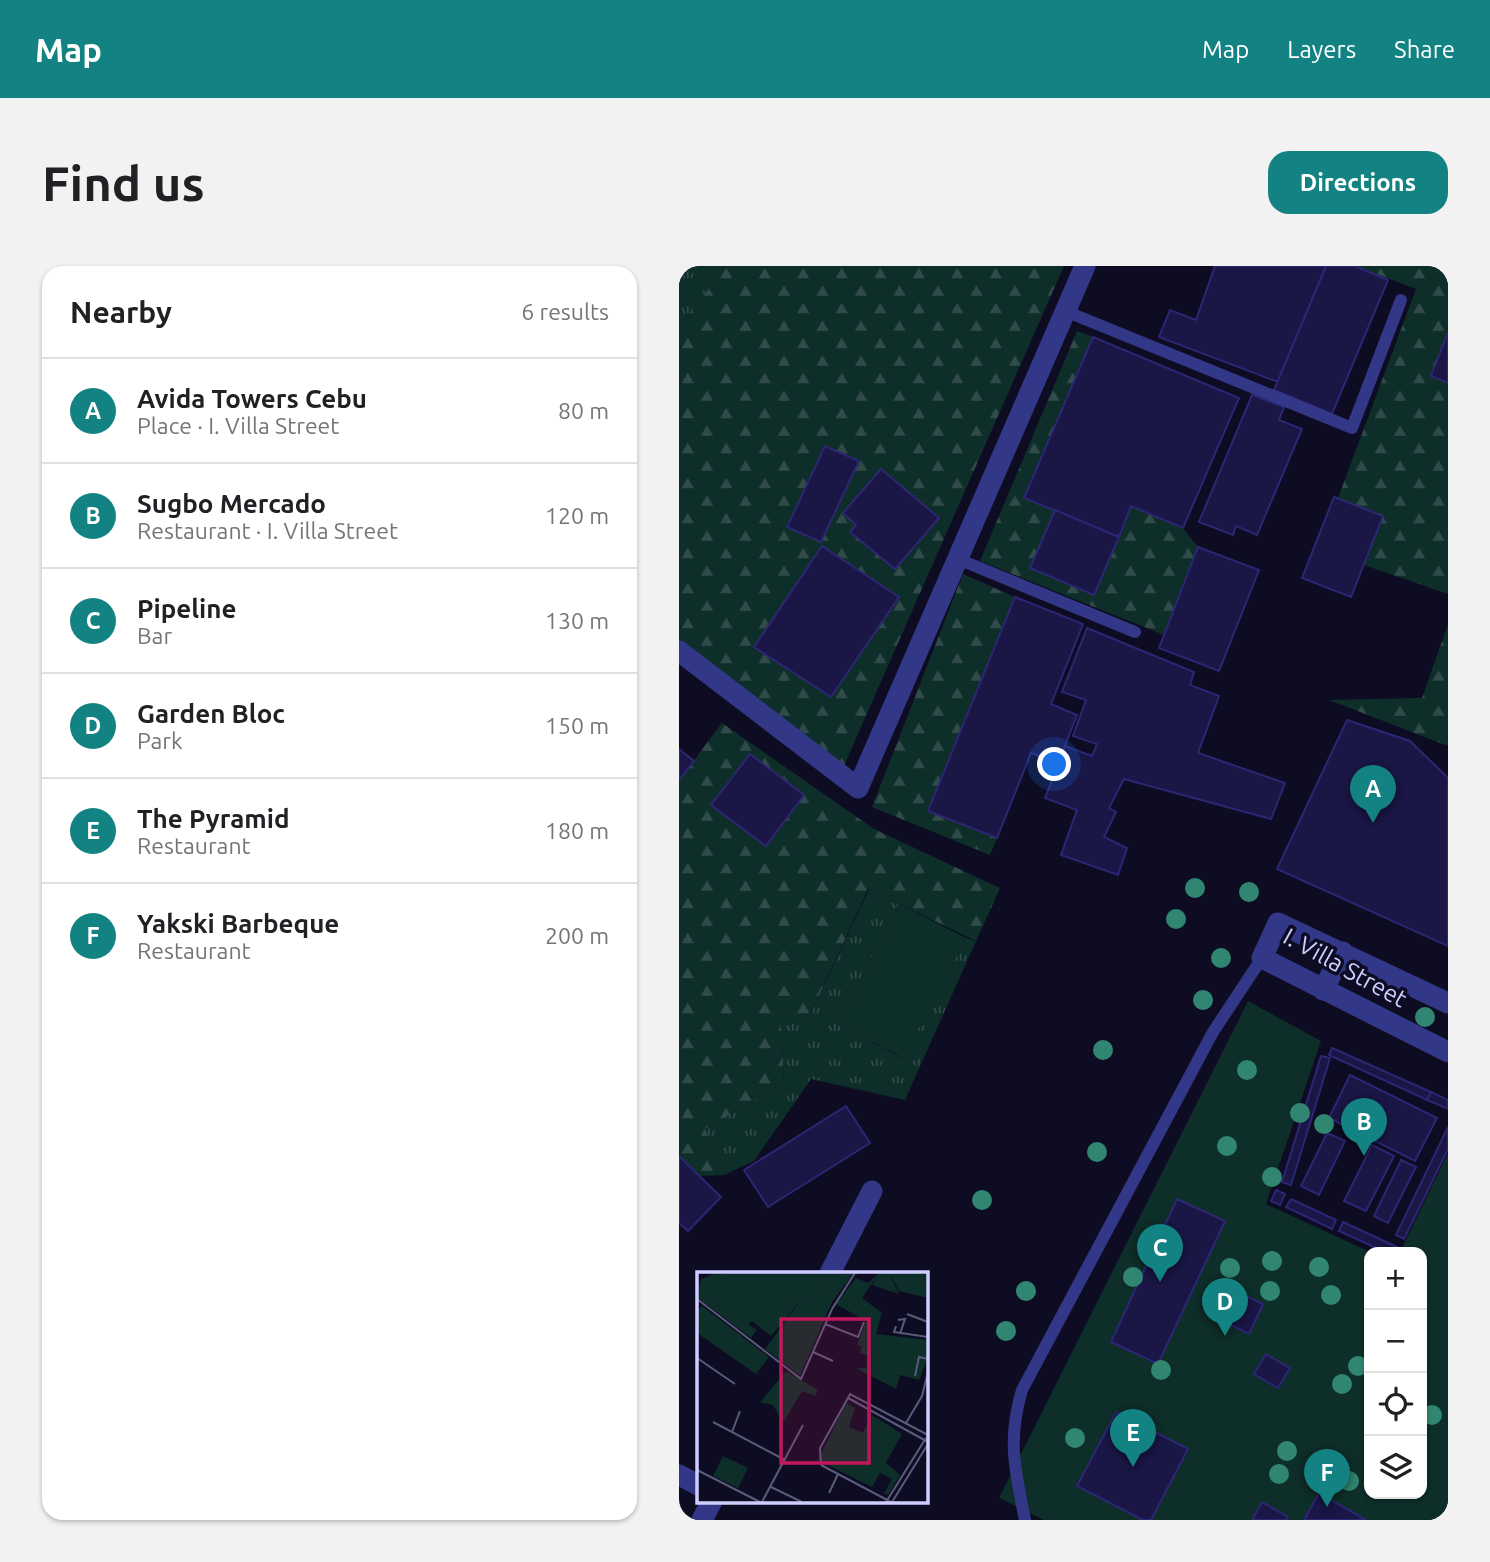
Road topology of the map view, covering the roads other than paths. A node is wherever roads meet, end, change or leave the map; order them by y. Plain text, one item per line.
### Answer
1 (1085, 266) edge
2 (1401, 300) dead end
3 (1065, 312) junction
4 (958, 559) junction
5 (1136, 632) dead end
6 (679, 651) edge
7 (1343, 952) junction
8 (1262, 958) junction
9 (1323, 990) junction
10 (1448, 1003) edge
11 (1448, 1052) edge
12 (872, 1191) dead end
13 (831, 1272) edge
14 (679, 1475) edge
15 (697, 1484) edge
16 (711, 1502) edge
17 (702, 1520) edge
18 (1025, 1520) edge

1 - 3 street
2 - 3 lane
3 - 4 street
4 - 5 lane
4 - 6 street
7 - 8 street, I. Villa Street
7 - 9 street
7 - 10 street, I. Villa Street
8 - 9 street, I. Villa Street
8 - 18 lane
9 - 11 street, I. Villa Street
12 - 13 street
14 - 15 street
16 - 17 street

